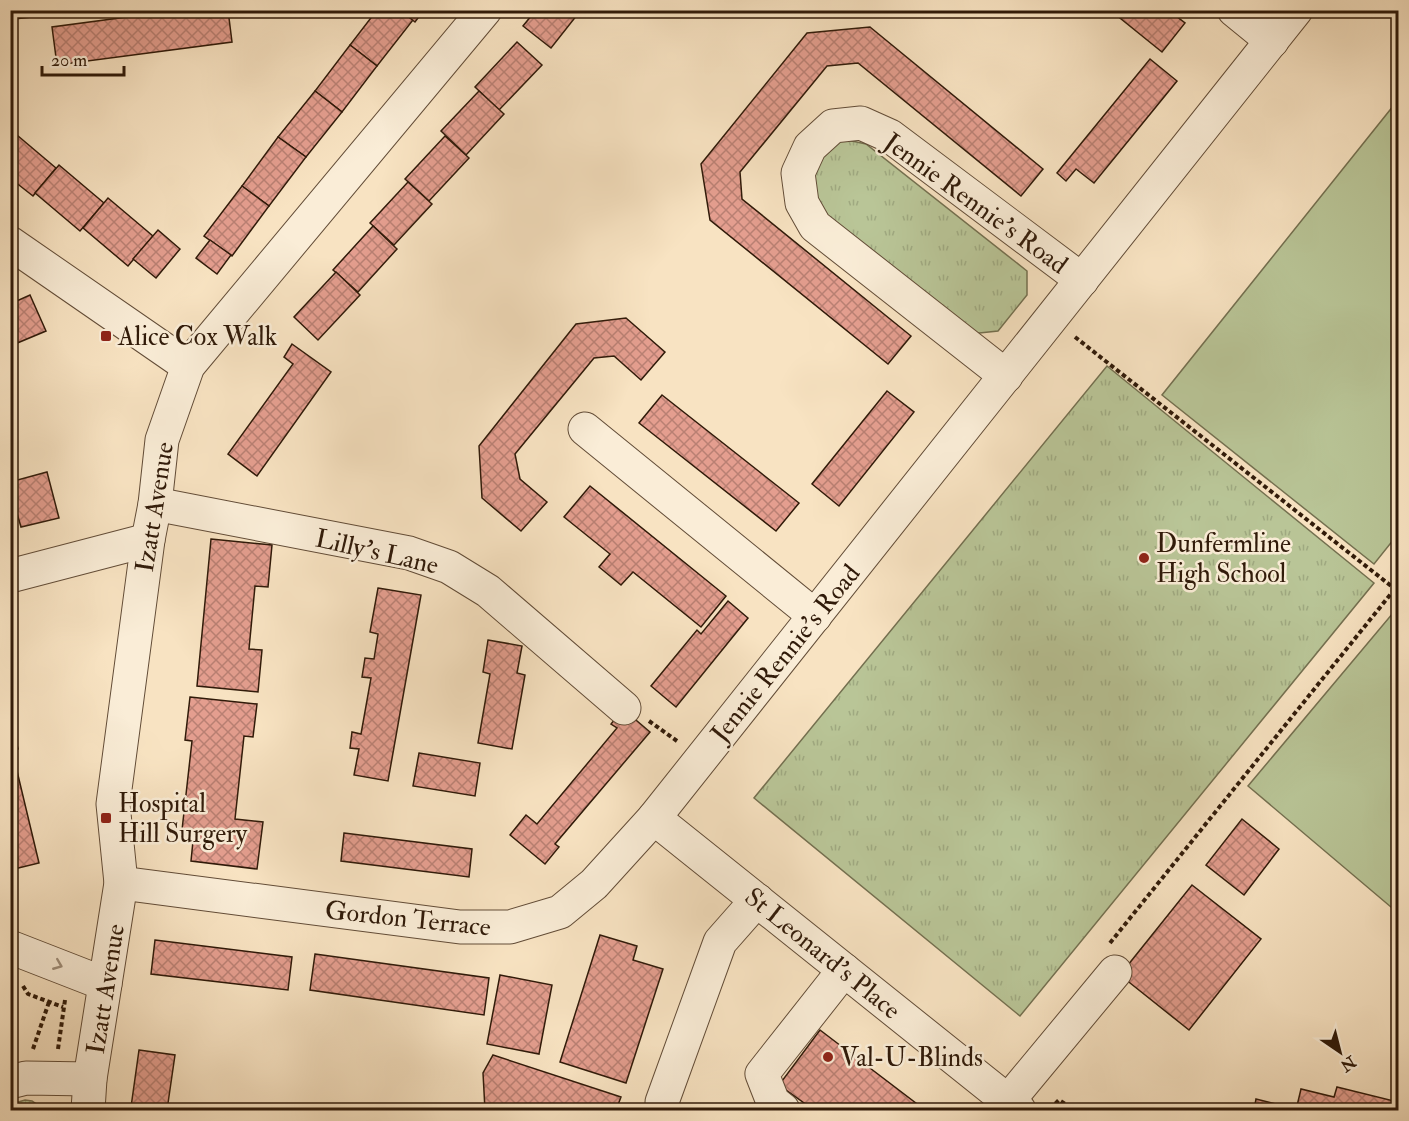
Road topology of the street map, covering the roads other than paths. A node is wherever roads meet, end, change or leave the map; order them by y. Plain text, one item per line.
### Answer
1 (485, 10) edge
2 (1234, 10) edge
3 (1296, 10) edge
4 (1272, 41) junction
5 (10, 243) edge
6 (1082, 280) junction
7 (188, 366) junction
8 (1006, 376) junction
9 (585, 429) dead end
10 (155, 504) junction
11 (148, 540) junction
12 (10, 576) edge
13 (815, 616) junction
14 (624, 708) road end
15 (654, 818) junction
16 (122, 883) junction
17 (757, 900) junction
18 (10, 947) edge
19 (1112, 958) road end
20 (844, 970) junction
21 (105, 984) junction
22 (31, 1073) edge
23 (89, 1095) edge
24 (662, 1102) dead end
25 (1014, 1106) edge
26 (783, 1110) edge

1 - 7 street, Izatt Avenue
2 - 4 street
3 - 4 street, Jennie Rennie's Road
4 - 6 street, Jennie Rennie's Road
5 - 7 street
6 - 8 street, Jennie Rennie's Road
6 - 8 street, Jennie Rennie's Road
7 - 10 street, Izatt Avenue
8 - 13 street, Jennie Rennie's Road
9 - 13 street
10 - 11 street, Izatt Avenue
10 - 14 street, Lilly's Lane
11 - 12 street
11 - 16 street, Izatt Avenue
13 - 15 street, Jennie Rennie's Road
15 - 16 street, Gordon Terrace
15 - 17 street, St Leonard's Place
16 - 21 street, Izatt Avenue
17 - 20 street, St Leonard's Place
17 - 24 street
18 -> 21 street
19 - 25 street
20 - 25 street, St Leonard's Place
20 - 26 street
21 - 23 street, Izatt Avenue
22 - 23 street

